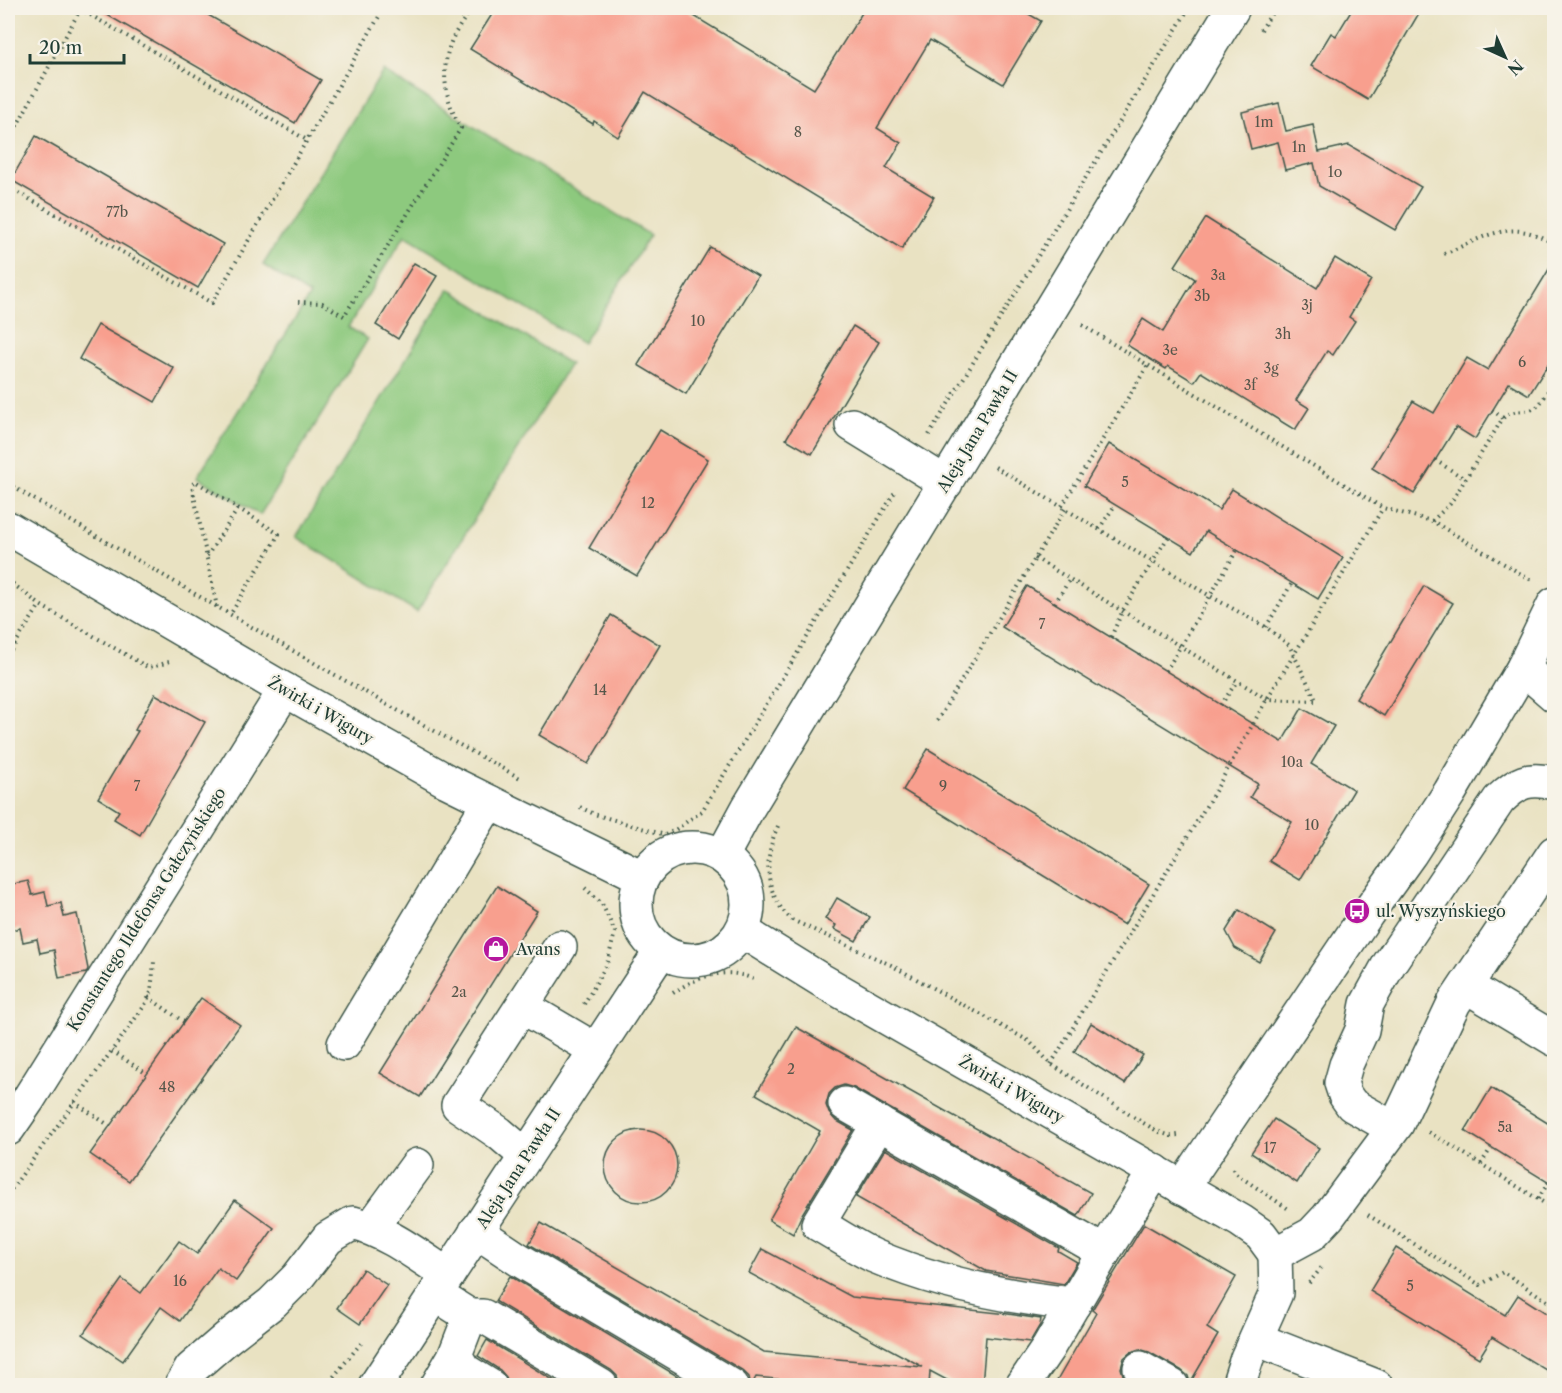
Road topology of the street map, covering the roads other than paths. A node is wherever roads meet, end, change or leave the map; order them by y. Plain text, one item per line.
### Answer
1 (1233, 8) edge
2 (852, 425) dead end
3 (946, 483) junction
4 (8, 528) edge
5 (1553, 606) edge
6 (1522, 668) junction
7 (285, 690) junction
8 (1554, 695) edge
9 (1554, 783) edge
10 (489, 802) junction
11 (1554, 853) edge
12 (722, 856) junction
13 (642, 877) junction
14 (742, 931) junction
15 (560, 947) dead end
16 (661, 951) junction
17 (1466, 986) junction
18 (523, 1006) junction
19 (1554, 1039) edge
20 (344, 1044) dead end
21 (596, 1050) junction
22 (845, 1104) dead end
23 (879, 1124) junction
24 (1408, 1128) junction
25 (8, 1129) edge
26 (526, 1156) junction
27 (417, 1165) dead end
28 (1168, 1180) junction
29 (371, 1228) junction
30 (476, 1231) junction
31 (1104, 1252) junction
32 (1275, 1254) junction
33 (441, 1285) junction
34 (1074, 1304) junction
35 (470, 1316) junction
36 (1256, 1339) junction
37 (455, 1355) junction
38 (1140, 1368) dead end
39 (1245, 1383) edge
40 (181, 1386) edge
41 (375, 1386) edge
42 (437, 1386) edge
43 (490, 1386) edge
44 (601, 1386) edge
45 (732, 1386) edge
46 (1022, 1386) edge
47 (1172, 1386) edge
48 (1376, 1386) edge

1 - 3 street, Aleja Jana Pawła II
2 - 3 street
3 - 12 street, Aleja Jana Pawła II
4 - 7 street, Żwirki i Wigury
5 - 6 street
6 - 8 street
6 - 28 street
7 - 10 street, Żwirki i Wigury
7 - 25 street, Konstantego Ildefonsa Gałczyńskiego
9 - 24 street
10 - 13 street, Żwirki i Wigury
10 - 20 street
11 - 17 street
12 - 13 street
12 - 14 street
13 - 16 street
14 - 16 street
14 - 28 street, Żwirki i Wigury
15 - 18 street
16 - 21 street, Aleja Jana Pawła II
17 - 19 street
17 - 24 street
18 - 21 street
18 - 26 street
21 - 26 street, Aleja Jana Pawła II
22 - 23 street
23 - 31 street
23 - 34 street
24 - 32 street
26 - 30 street, Aleja Jana Pawła II
27 - 29 street
28 - 31 street
28 - 32 street, Żwirki i Wigury
29 - 33 street
29 - 40 street
30 - 33 street, Aleja Jana Pawła II
30 - 45 street
31 - 34 street
32 - 36 street
33 - 35 street
33 - 41 street, Aleja Jana Pawła II
34 - 46 street
35 - 37 street
35 - 44 street
36 - 39 street
36 - 48 street
37 - 42 street
37 - 43 street
38 - 47 street

